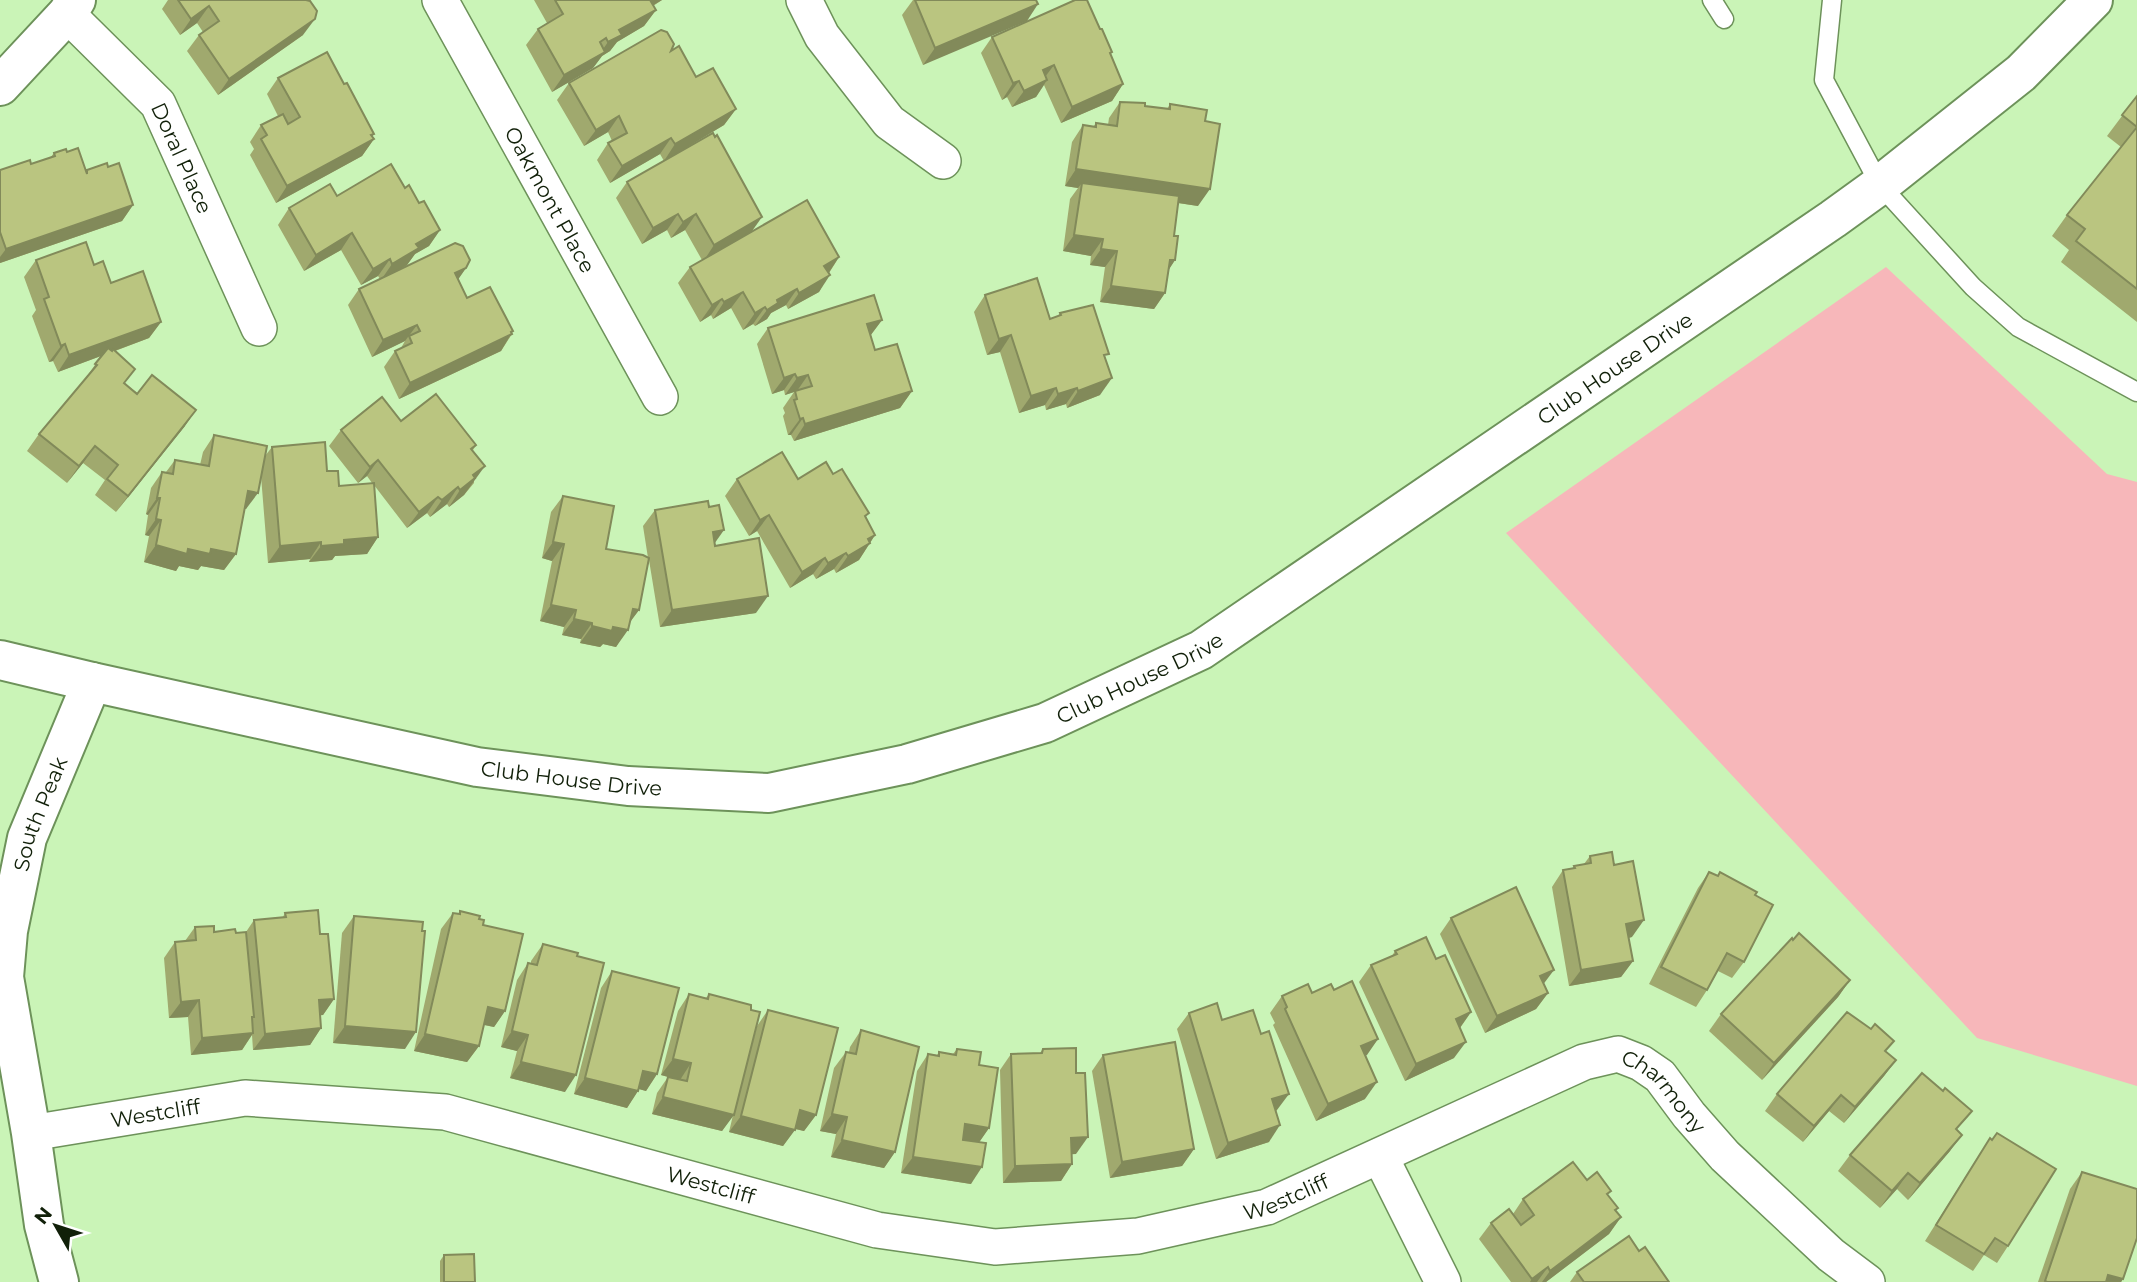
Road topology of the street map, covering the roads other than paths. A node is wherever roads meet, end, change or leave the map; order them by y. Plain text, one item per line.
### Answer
1 (440, 0) edge
2 (804, 0) edge
3 (1712, 0) edge
4 (1832, 0) edge
5 (2093, 0) edge
6 (72, 7) edge
7 (1724, 19) dead end
8 (0, 86) edge
9 (943, 161) dead end
10 (1880, 185) junction
11 (259, 328) dead end
12 (2137, 392) edge
13 (660, 397) dead end
14 (0, 660) edge
15 (92, 682) junction
16 (32, 1133) junction
17 (1380, 1156) junction
18 (59, 1282) edge
19 (1443, 1282) edge
20 (1867, 1282) edge

1 - 13 street, Oakmont Place
2 - 9 street
3 - 7 lane
4 - 10 lane
5 - 10 street, Club House Drive
6 - 8 street
6 - 11 street, Doral Place
10 - 12 lane
10 - 15 street, Club House Drive
14 - 15 street, Club House Drive
15 - 16 street, South Peak
16 - 17 street, Westcliff
16 - 18 street, South Peak
17 - 19 street
17 - 20 street, Charmony

